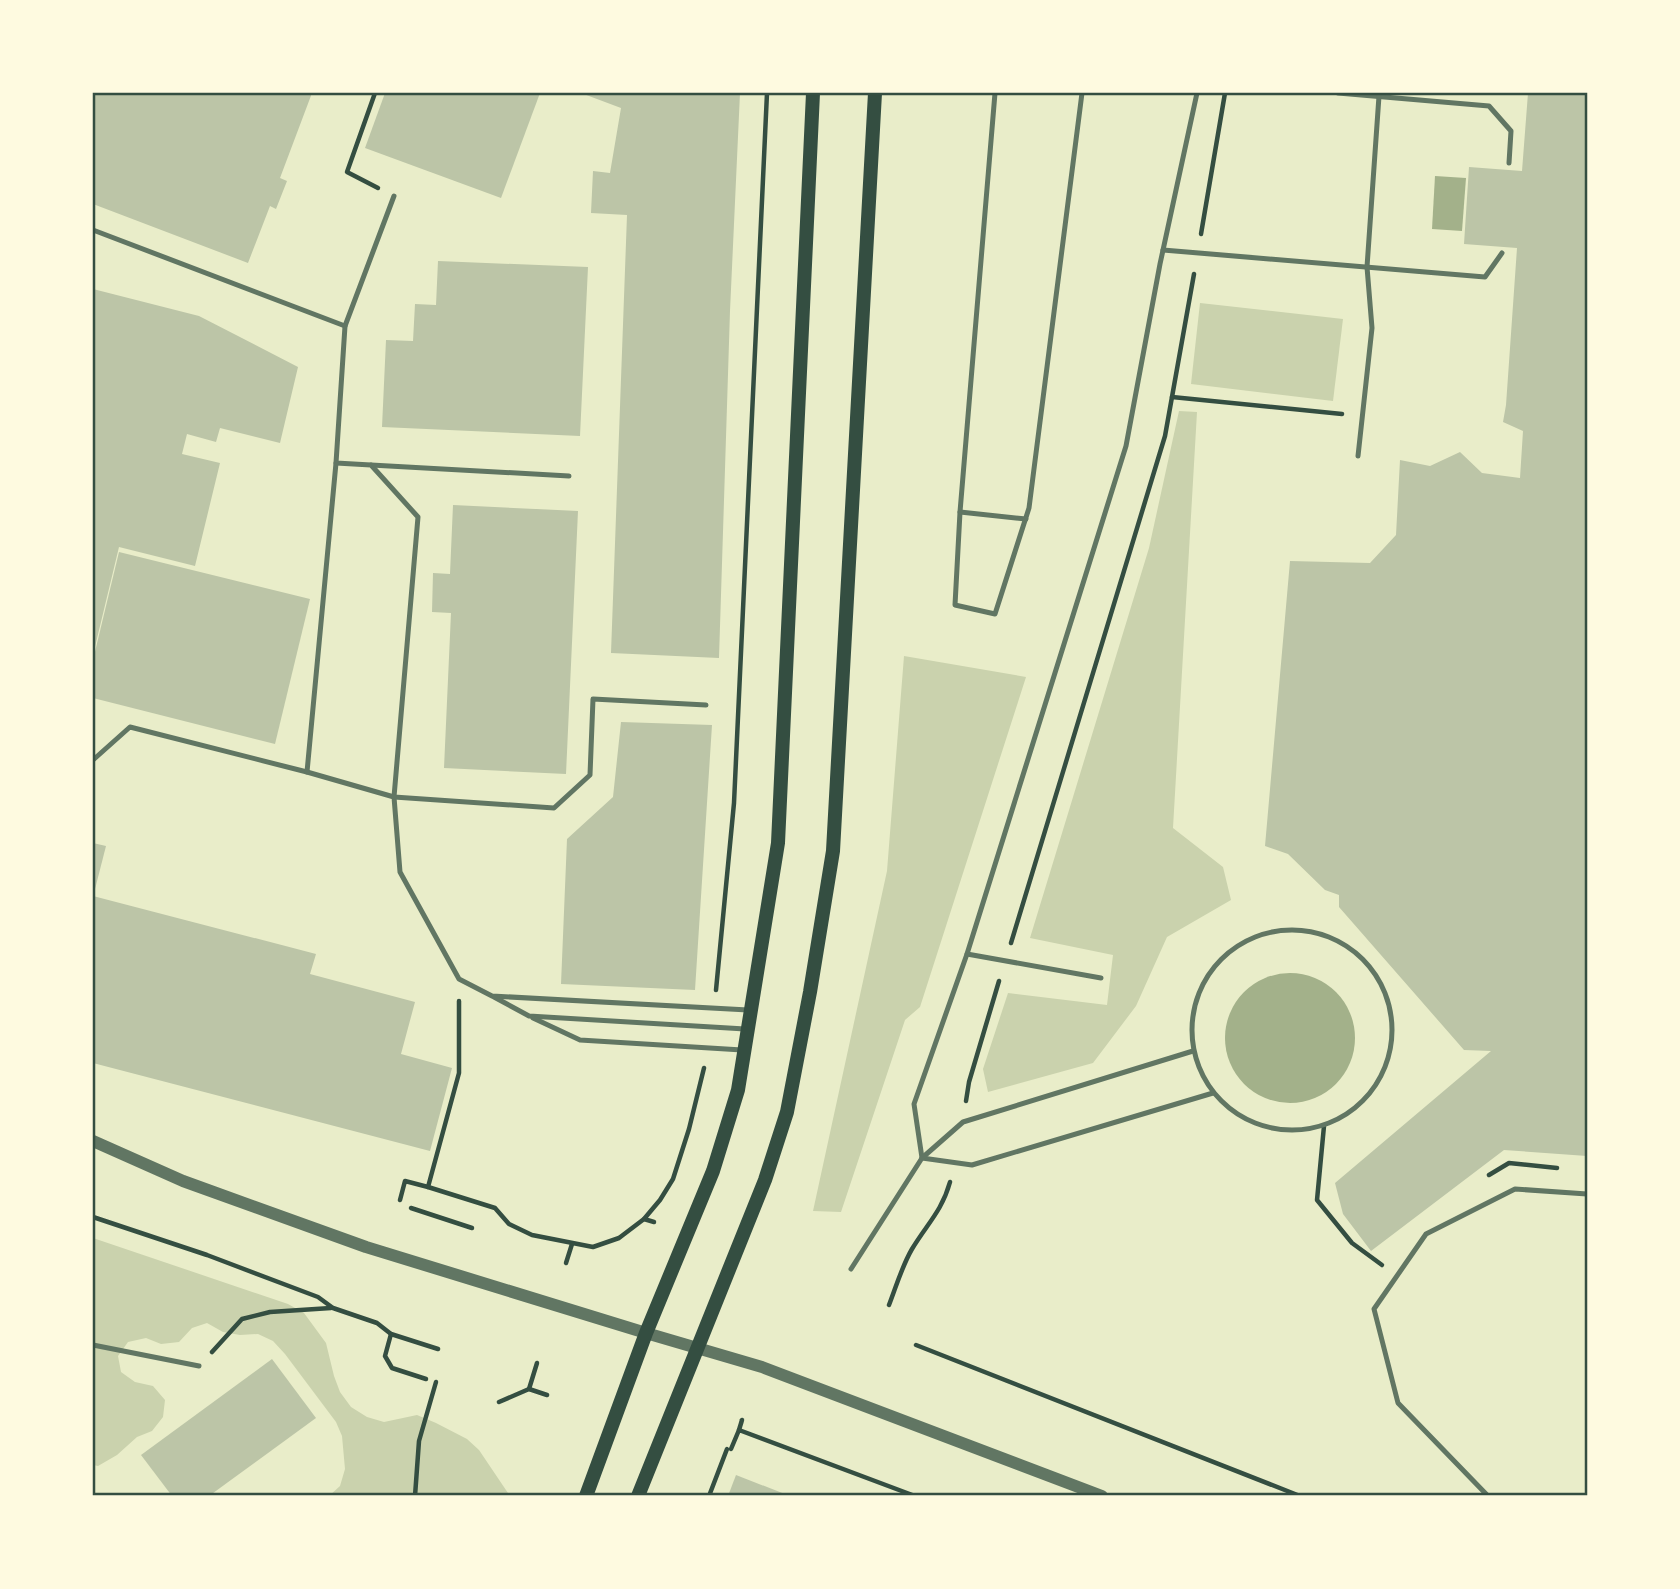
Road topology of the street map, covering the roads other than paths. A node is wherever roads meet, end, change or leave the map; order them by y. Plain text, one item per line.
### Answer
1 (813, 93) edge
2 (876, 93) edge
3 (995, 93) edge
4 (1082, 93) edge
5 (1197, 93) edge
6 (1338, 93) edge
7 (1379, 96) junction
8 (1509, 163) dead end
9 (394, 197) road end
10 (93, 230) edge
11 (1163, 250) junction
12 (1502, 253) dead end
13 (1367, 267) junction
14 (345, 326) junction
15 (1358, 456) dead end
16 (336, 463) junction
17 (371, 466) junction
18 (569, 476) dead end
19 (961, 512) junction
20 (1026, 519) junction
21 (706, 705) dead end
22 (93, 760) edge
23 (307, 772) junction
24 (394, 797) junction
25 (967, 954) junction
26 (1101, 978) dead end
27 (492, 996) junction
28 (751, 1010) junction
29 (529, 1016) junction
30 (748, 1029) junction
31 (745, 1050) junction
32 (1193, 1051) junction
33 (1213, 1093) junction
34 (93, 1141) edge
35 (922, 1158) junction
36 (1587, 1194) edge
37 (851, 1269) dead end
38 (646, 1333) junction
39 (93, 1345) edge
40 (696, 1347) junction
41 (199, 1366) road end
42 (586, 1496) edge
43 (638, 1496) edge
44 (1102, 1496) edge
45 (1488, 1496) edge

1 - 28 main road
2 - 40 main road
3 - 19 lane
4 - 20 lane
5 - 11 lane
6 - 7 lane
7 - 8 lane
7 - 13 lane
9 - 14 lane
10 - 14 lane
11 - 13 lane
11 - 25 lane
12 - 13 lane
13 - 15 lane
14 - 16 lane
16 - 17 lane
16 - 23 lane
17 - 18 lane
17 - 24 lane
19 - 20 lane
19 - 20 lane
21 - 24 lane
22 - 23 lane
23 - 24 lane
24 - 27 lane
25 - 26 lane
25 - 35 lane
27 - 28 lane
27 - 29 lane
28 - 30 main road
29 - 30 lane
29 - 31 lane
30 - 31 main road
31 - 38 main road
32 - 33 lane
32 - 33 lane
32 - 35 lane
33 - 35 lane
34 - 38 street
35 - 37 lane
36 - 45 lane
38 - 40 street
38 - 42 main road
39 - 41 lane
40 - 43 main road
40 - 44 street

